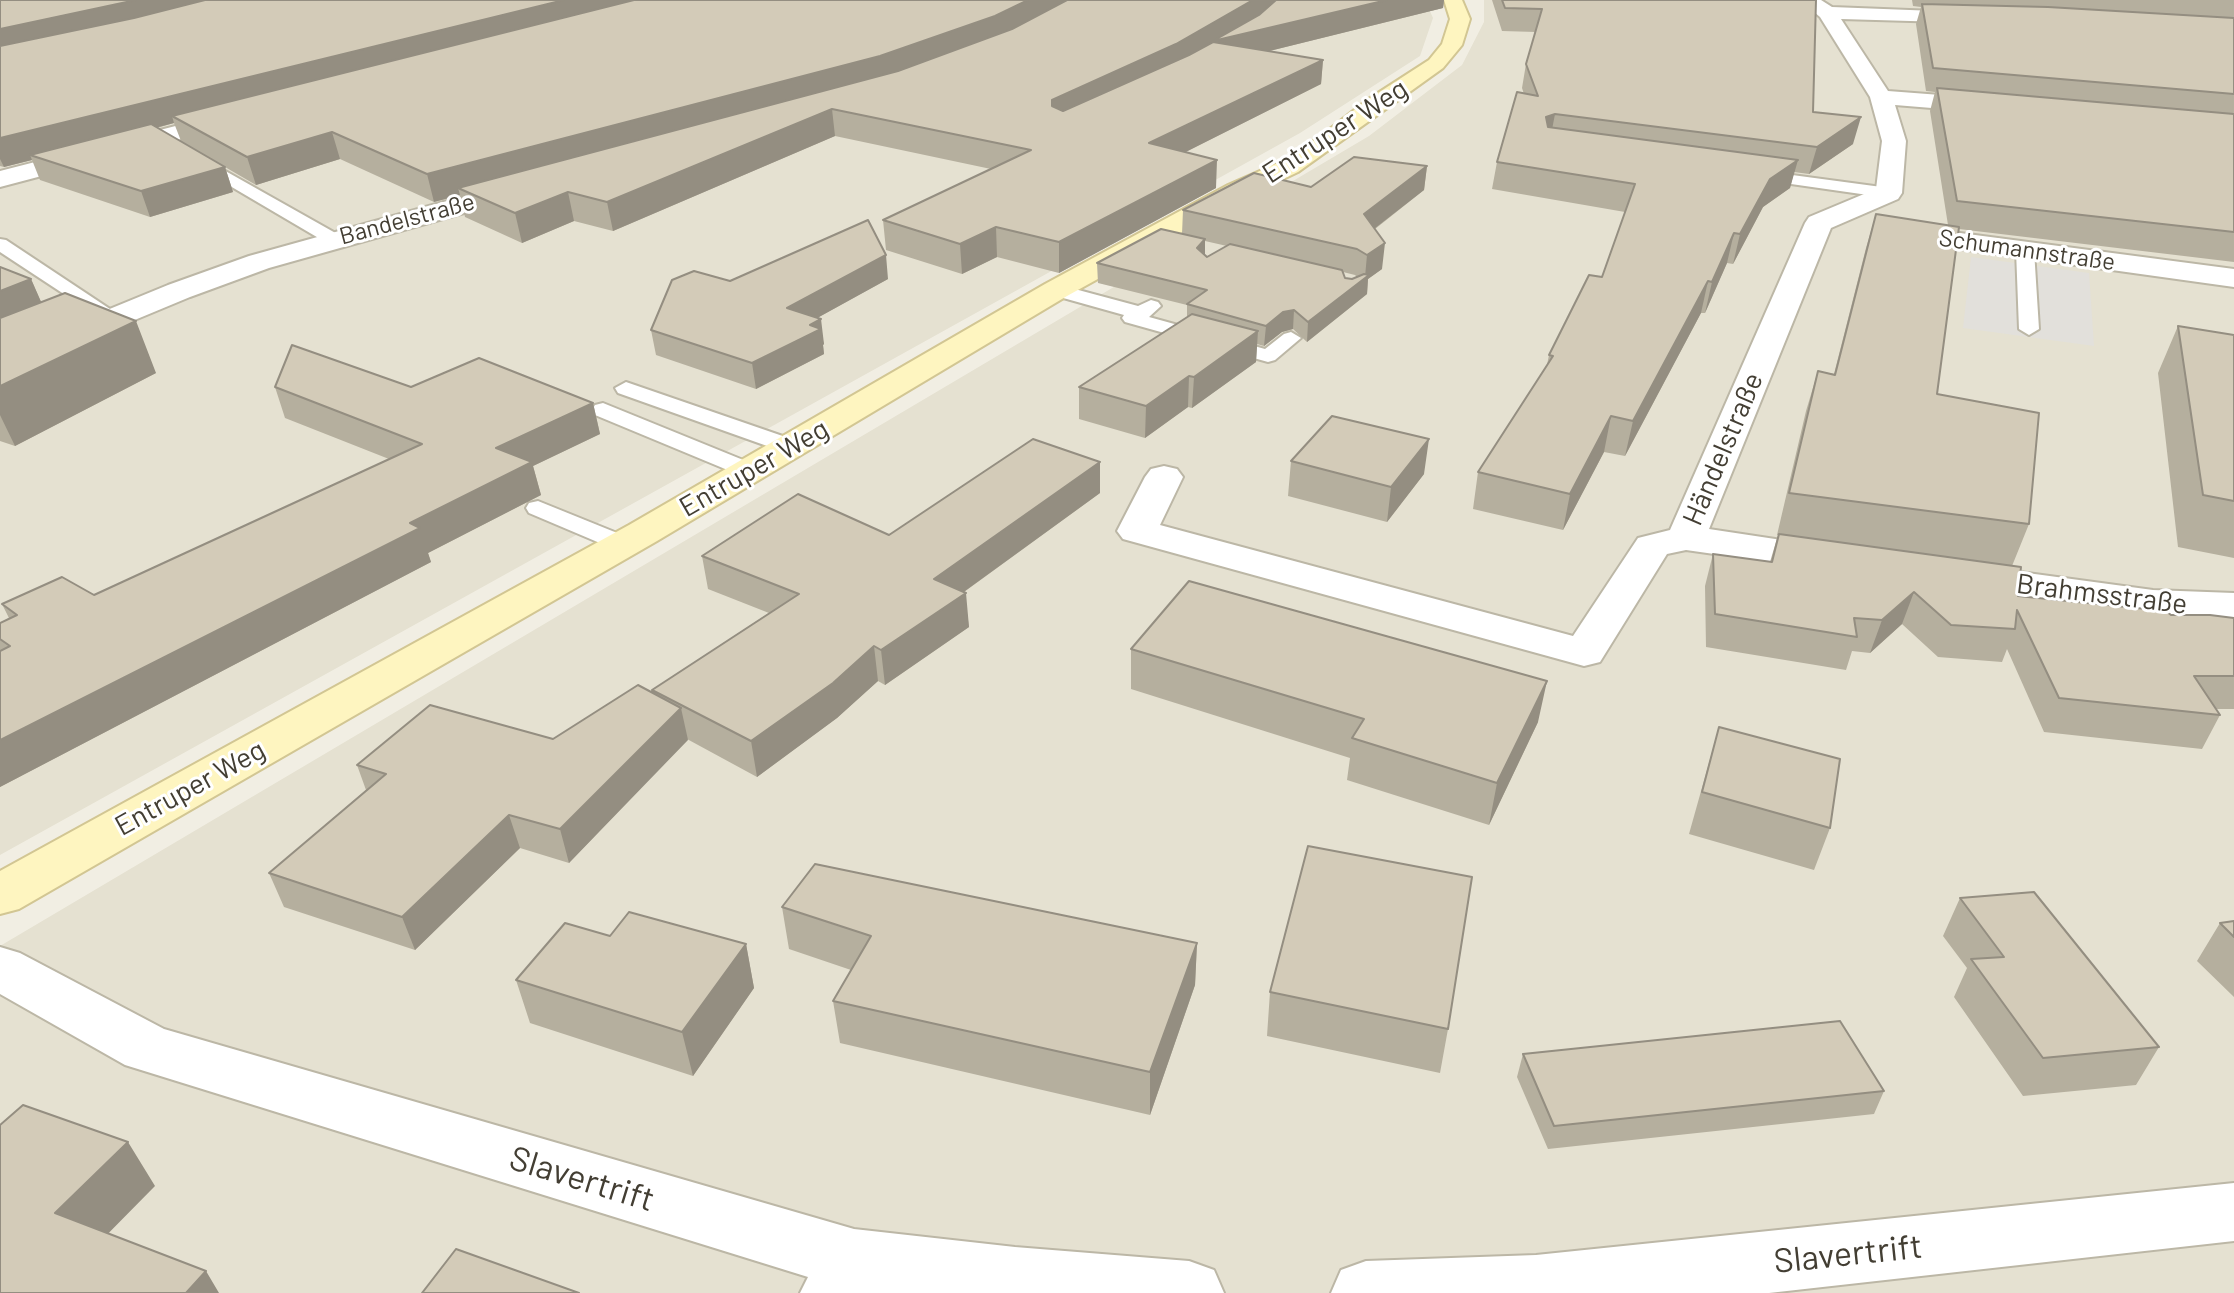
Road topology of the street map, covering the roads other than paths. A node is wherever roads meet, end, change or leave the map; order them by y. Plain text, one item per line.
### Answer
1 (1453, 0) edge
2 (1818, 7) edge
3 (1999, 18) edge
4 (1881, 97) junction
5 (2023, 109) edge
6 (248, 114) edge
7 (158, 138) junction
8 (1735, 173) edge
9 (0, 179) edge
10 (542, 183) edge
11 (1889, 193) junction
12 (1819, 223) junction
13 (333, 239) junction
14 (0, 244) edge
15 (2025, 250) junction
16 (2234, 278) edge
17 (1056, 290) junction
18 (115, 319) junction
19 (2029, 329) dead end
20 (1291, 338) dead end
21 (0, 366) edge
22 (626, 388) dead end
23 (603, 410) dead end
24 (792, 447) junction
25 (750, 471) junction
26 (1164, 477) dead end
27 (538, 508) dead end
28 (1686, 538) junction
29 (623, 544) junction
30 (1873, 564) edge
31 (1919, 571) edge
32 (2234, 606) edge
33 (0, 895) edge
34 (0, 968) edge
35 (2230, 1218) edge
36 (844, 1276) edge
37 (1189, 1293) edge
38 (1366, 1293) edge

1 - 17 main road, Entruper Weg
2 - 3 street
2 - 4 street
4 - 5 street
4 - 11 street
6 - 7 street
7 - 9 street
7 - 13 lane
8 - 11 lane
10 - 13 street, Bandelstraße
11 - 12 street
12 - 15 street, Schumannstraße
12 - 28 street, Händelstraße
13 - 18 street, Bandelstraße
14 - 18 lane
15 - 16 street, Schumannstraße
15 - 19 lane
17 - 20 lane
17 - 24 main road, Entruper Weg
18 - 21 street, Bandelstraße
22 - 24 lane
23 - 25 lane
24 - 25 main road, Entruper Weg
25 - 29 main road, Entruper Weg
26 - 28 street, Händelstraße
27 - 29 lane
28 - 30 street
29 - 33 main road, Entruper Weg
31 - 32 street, Brahmsstraße
34 - 36 street, Slavertrift
35 - 38 street, Slavertrift
36 - 37 street, Slavertrift

